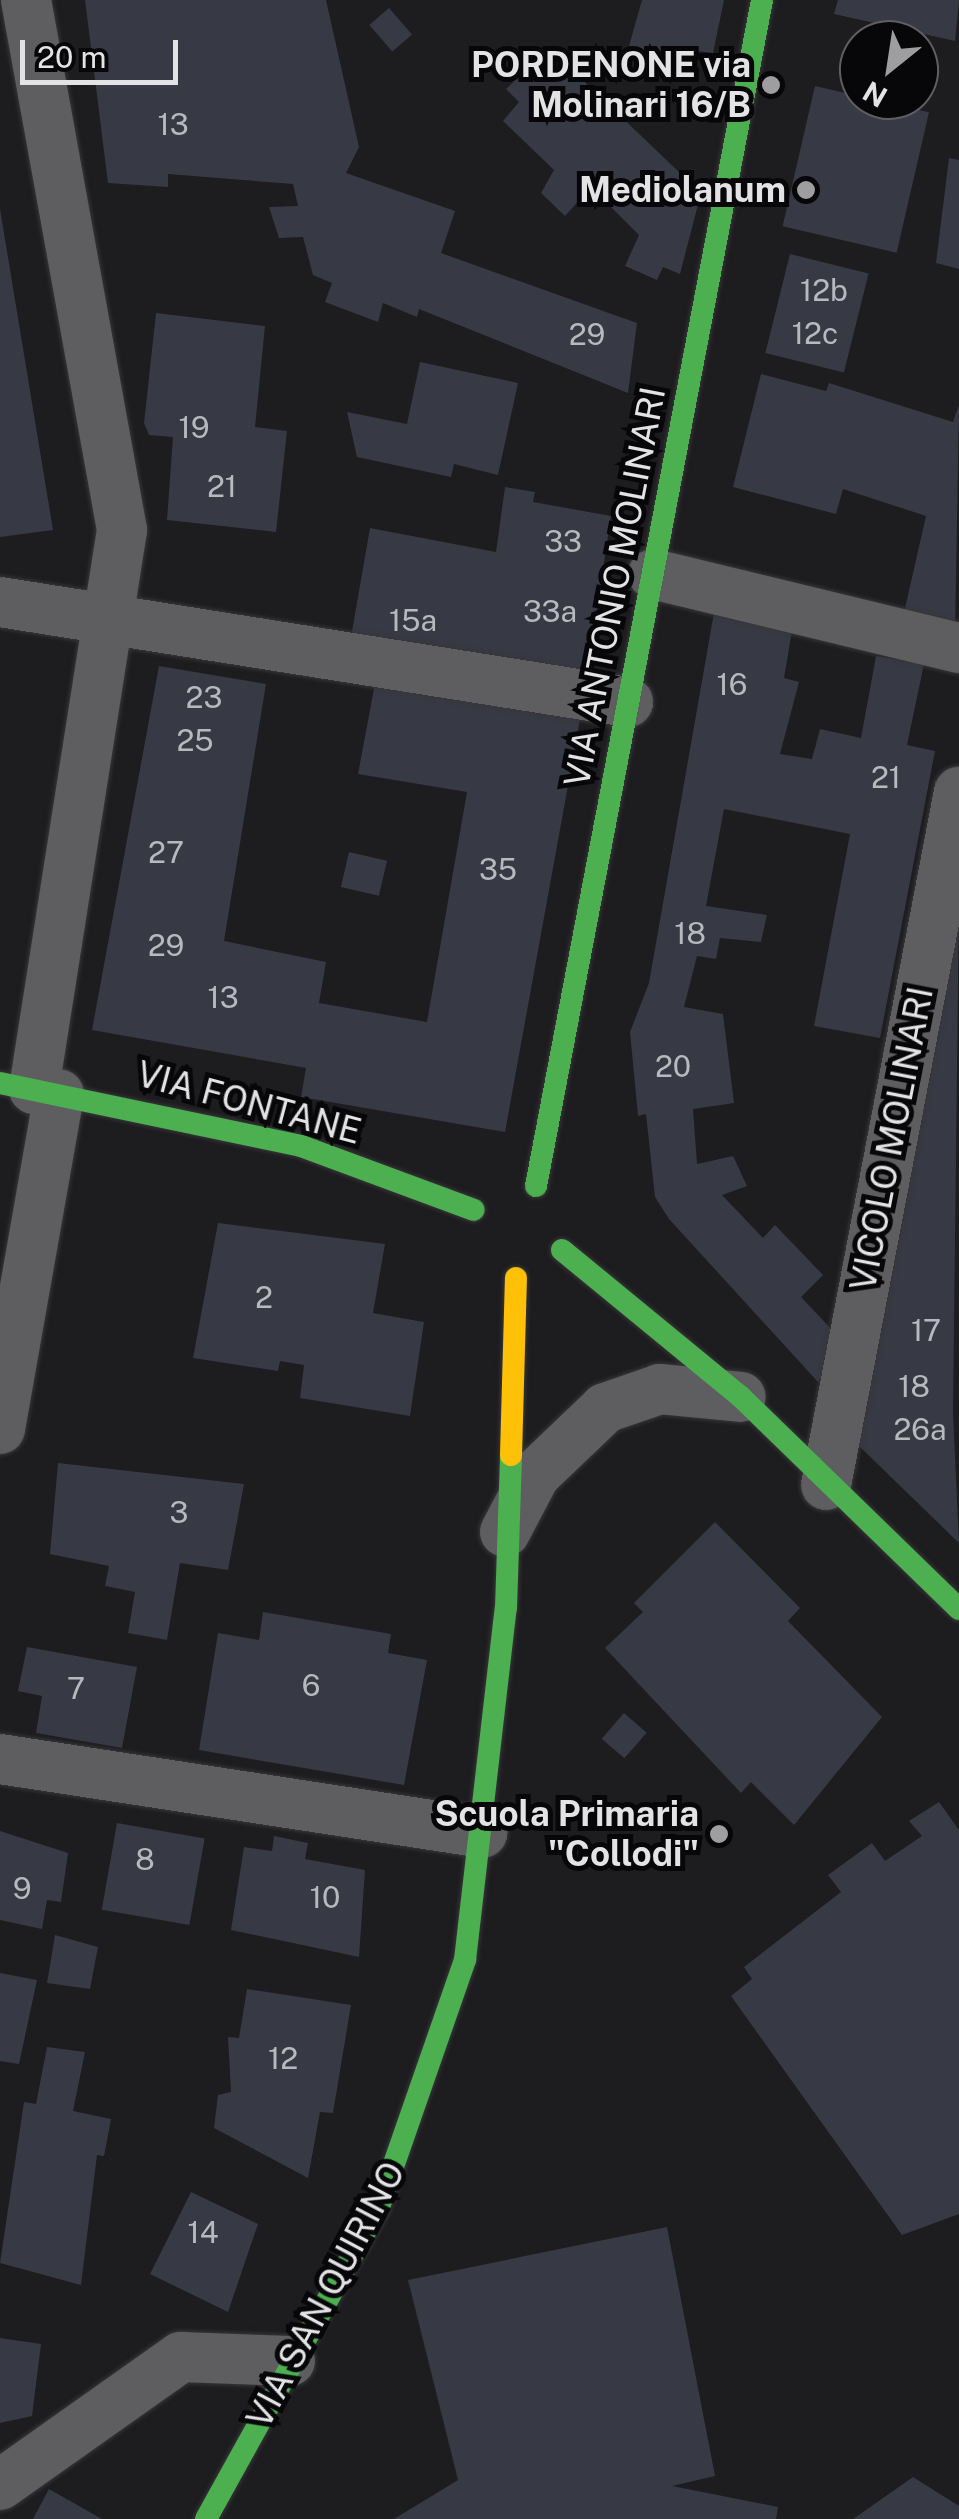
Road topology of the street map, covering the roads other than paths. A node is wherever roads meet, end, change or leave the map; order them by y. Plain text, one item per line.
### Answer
1 (26, 0) edge
2 (762, 0) edge
3 (653, 574) junction
4 (0, 602) edge
5 (112, 622) junction
6 (959, 648) edge
7 (628, 702) junction
8 (959, 792) edge
9 (31, 1089) edge
10 (551, 1200) junction
11 (474, 1210) junction
12 (472, 1244) dead end
13 (562, 1250) junction
14 (492, 1270) dead end
15 (516, 1278) junction
16 (742, 1397) junction
17 (0, 1429) edge
18 (826, 1486) junction
19 (506, 1532) junction
20 (959, 1610) edge
21 (0, 1759) edge
22 (482, 1832) junction
23 (290, 2362) junction
24 (0, 2485) edge
25 (206, 2519) edge

1 - 5 street
2 - 3 street, VIA ANTONIO MOLINARI
3 - 6 street
3 - 7 street, VIA ANTONIO MOLINARI
4 - 5 street
5 - 7 street
5 - 9 street
7 - 10 street, VIA ANTONIO MOLINARI
8 - 18 street, VICOLO MOLINARI
9 - 11 street, VIA FONTANE
9 - 17 street
10 - 11 street
10 - 13 street, VIA ANTONIO MOLINARI
11 - 12 street
13 - 15 street
13 - 16 street
14 - 15 street
15 - 19 street, VIA SAN QUIRINO
16 - 18 street
16 - 19 street, VIA SAN QUIRINO
18 - 20 street
19 - 22 street, VIA SAN QUIRINO
21 - 22 street
22 - 23 street, VIA SAN QUIRINO
23 - 24 street
23 - 25 street, VIA SAN QUIRINO

